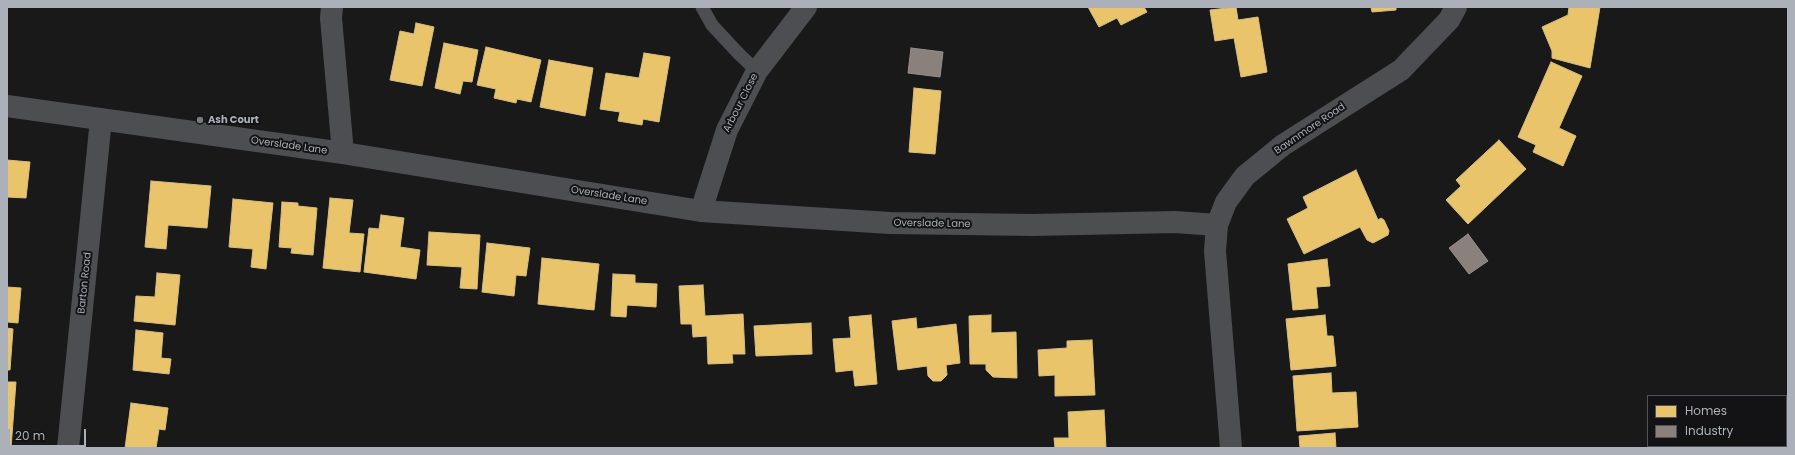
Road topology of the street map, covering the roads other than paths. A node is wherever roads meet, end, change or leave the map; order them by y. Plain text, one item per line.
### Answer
1 (332, 7) edge
2 (702, 7) edge
3 (806, 7) edge
4 (1456, 7) edge
5 (757, 71) junction
6 (7, 106) edge
7 (101, 119) junction
8 (343, 153) junction
9 (701, 211) junction
10 (1217, 225) junction
11 (68, 448) edge
12 (1231, 448) edge

1 - 8 street
2 - 5 lane
3 - 5 street, Arbour Close
4 - 10 street, Bawnmore Road
5 - 9 street, Arbour Close
6 - 7 street, Overslade Lane
7 - 8 street, Overslade Lane
7 - 11 street, Barton Road
8 - 9 street, Overslade Lane
9 - 10 street, Overslade Lane
10 - 12 street, Bawnmore Road

